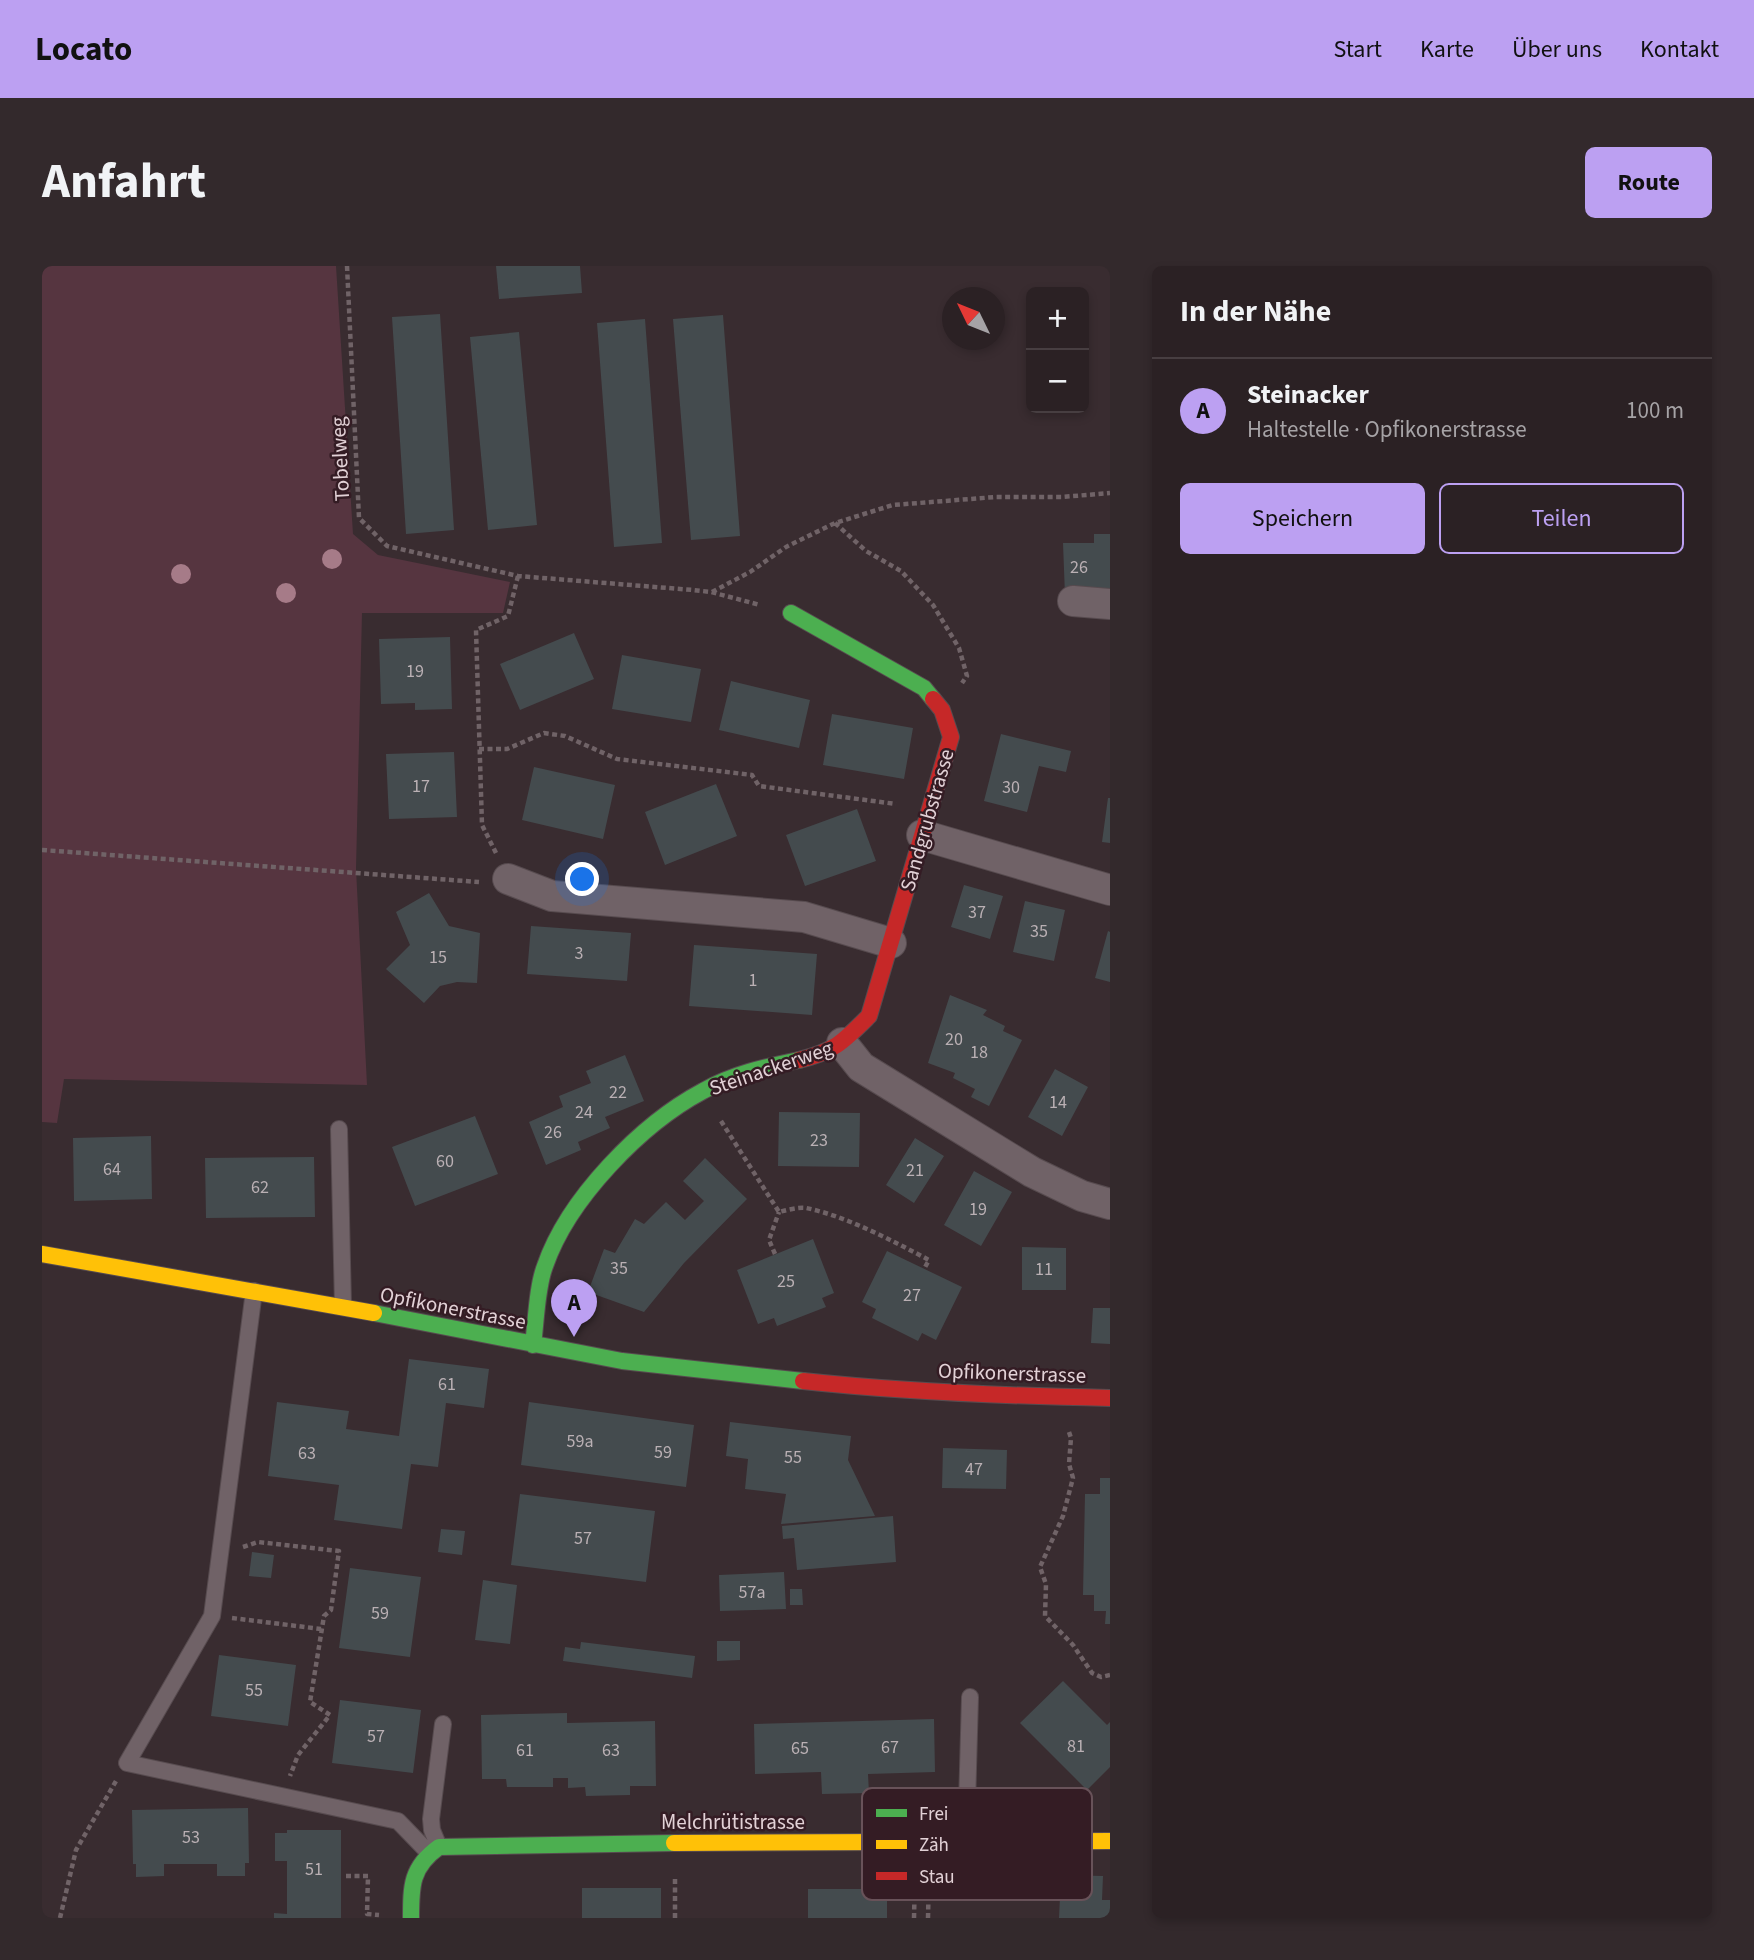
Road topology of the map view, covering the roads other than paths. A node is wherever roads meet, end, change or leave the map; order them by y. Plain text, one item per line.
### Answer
1 (1073, 601) dead end
2 (1110, 604) edge
3 (791, 613) dead end
4 (922, 835) junction
5 (508, 879) dead end
6 (1110, 890) edge
7 (891, 943) junction
8 (842, 1043) junction
9 (340, 1129) dead end
10 (1110, 1203) edge
11 (42, 1254) edge
12 (254, 1291) junction
13 (343, 1308) junction
14 (533, 1345) junction
15 (1110, 1398) edge
16 (970, 1697) dead end
17 (443, 1724) dead end
18 (967, 1788) edge
19 (1092, 1841) edge
20 (1110, 1841) edge
21 (862, 1844) edge
22 (434, 1850) junction
23 (411, 1918) edge

1 - 2 street
3 - 4 street, Sandgrubstrasse
4 - 6 street
4 - 7 street, Sandgrubstrasse
5 - 7 street
7 - 8 street, Sandgrubstrasse
8 - 10 street, Steinackerweg
8 - 14 street, Steinackerweg
9 - 13 lane
11 - 12 street, Opfikonerstrasse
12 - 13 street, Opfikonerstrasse
12 - 22 lane
13 - 14 street, Opfikonerstrasse
14 - 15 street, Opfikonerstrasse
16 - 18 lane
17 - 22 lane
19 - 20 street, Melchrütistrasse
21 - 22 street, Melchrütistrasse
22 - 23 street

